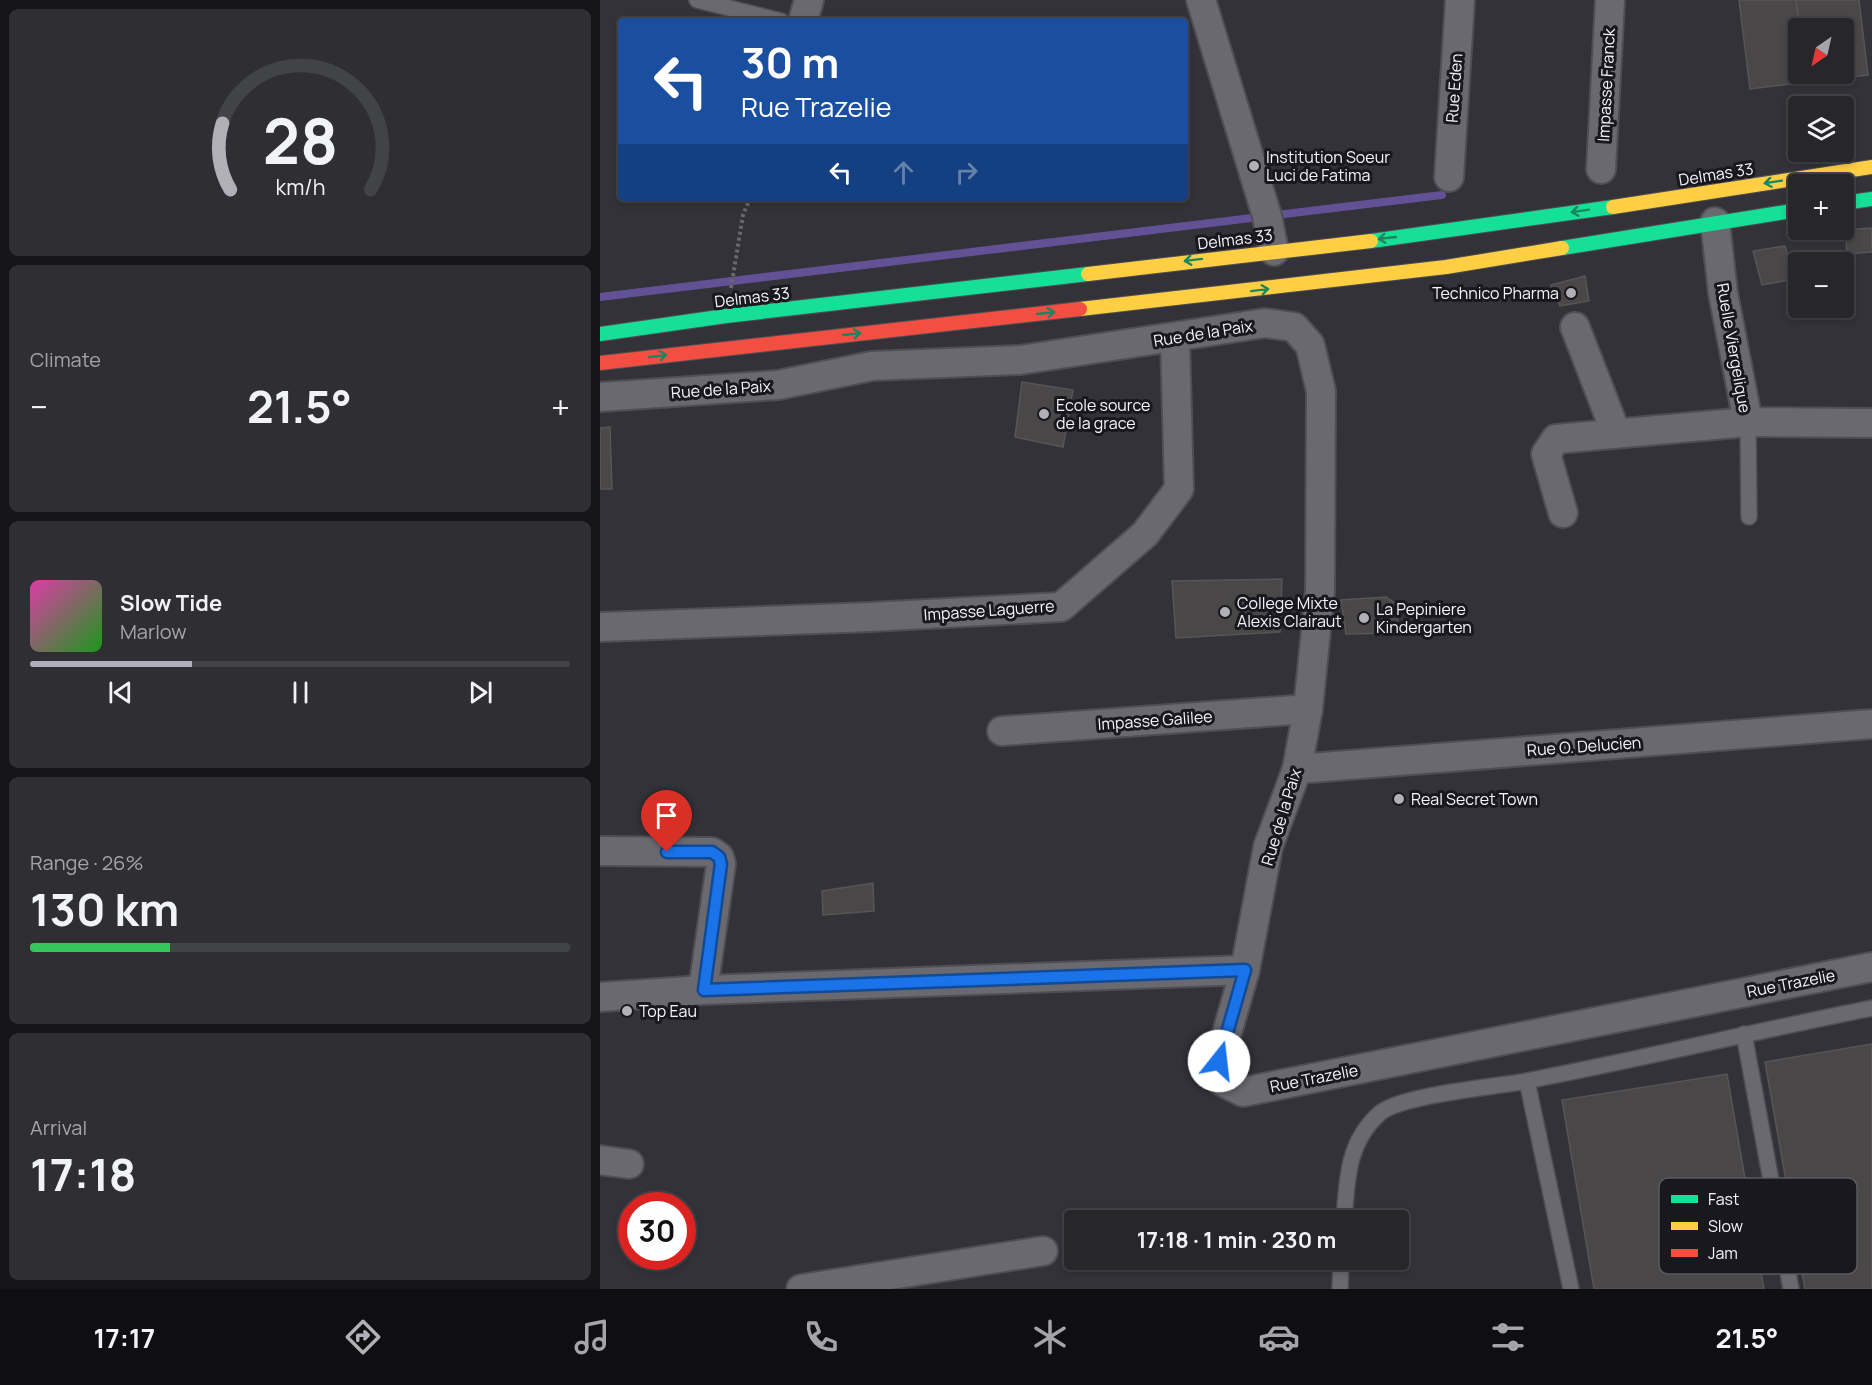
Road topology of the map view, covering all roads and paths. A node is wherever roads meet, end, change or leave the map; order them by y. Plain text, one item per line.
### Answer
1 (697, 0) edge
2 (809, 0) edge
3 (1201, 0) edge
4 (1460, 0) edge
5 (1610, 0) edge
6 (768, 18) edge
7 (804, 18) edge
8 (1872, 167) edge
9 (1601, 170) dead end
10 (1449, 177) dead end
11 (1872, 199) edge
12 (749, 201) edge
13 (1854, 202) edge
14 (1788, 211) edge
15 (1715, 222) junction
16 (1274, 250) junction
17 (726, 316) junction
18 (1575, 327) dead end
19 (600, 334) edge
20 (1175, 338) junction
21 (600, 363) edge
22 (600, 397) edge
23 (1748, 422) junction
24 (1872, 423) edge
25 (1616, 433) junction
26 (1563, 513) dead end
27 (1749, 517) dead end
28 (600, 627) edge
29 (1308, 709) junction
30 (1872, 724) edge
31 (1002, 731) dead end
32 (1297, 769) junction
33 (600, 851) edge
34 (1872, 967) edge
35 (1245, 970) junction
36 (704, 990) junction
37 (600, 997) edge
38 (1872, 1008) edge
39 (1744, 1034) junction
40 (1527, 1081) junction
41 (600, 1160) edge
42 (630, 1164) dead end
43 (1771, 1178) edge
44 (1345, 1210) edge
45 (1042, 1251) dead end
46 (1341, 1270) edge
47 (1788, 1274) edge
48 (929, 1279) edge
49 (801, 1289) edge
50 (1340, 1289) edge
51 (1571, 1289) edge
52 (1791, 1289) edge

1 - 6 lane
2 - 7 street
3 - 16 street
4 - 10 street, Rue Eden
5 - 9 street, Impasse Franck
8 -> 16 main road, Delmas 33
11 - 13 main road
12 - 17 path
14 - 15 main road
21 -> 15 main road
15 - 23 street, Ruelle Viergelique
16 -> 17 main road, Delmas 33
17 - 19 main road, Delmas 33
18 - 25 street
20 - 22 street, Rue de la Paix
20 - 28 street, Impasse Laguerre
20 - 29 street, Rue de la Paix
23 - 24 street, Ruelle Viergelique
23 - 25 street
23 - 27 lane
25 - 26 street
29 - 31 street, Impasse Galilee
29 - 32 street, Rue de la Paix
30 - 32 street, Rue O. Delucien
32 - 35 street, Rue de la Paix
33 - 36 street
34 - 35 street, Rue Trazelie
35 - 36 street
36 - 37 street
38 - 39 lane
39 - 40 lane
39 - 43 lane
40 - 44 lane
40 - 51 lane
41 - 42 street
45 - 48 street
46 - 50 lane
47 - 52 lane
48 - 49 street

